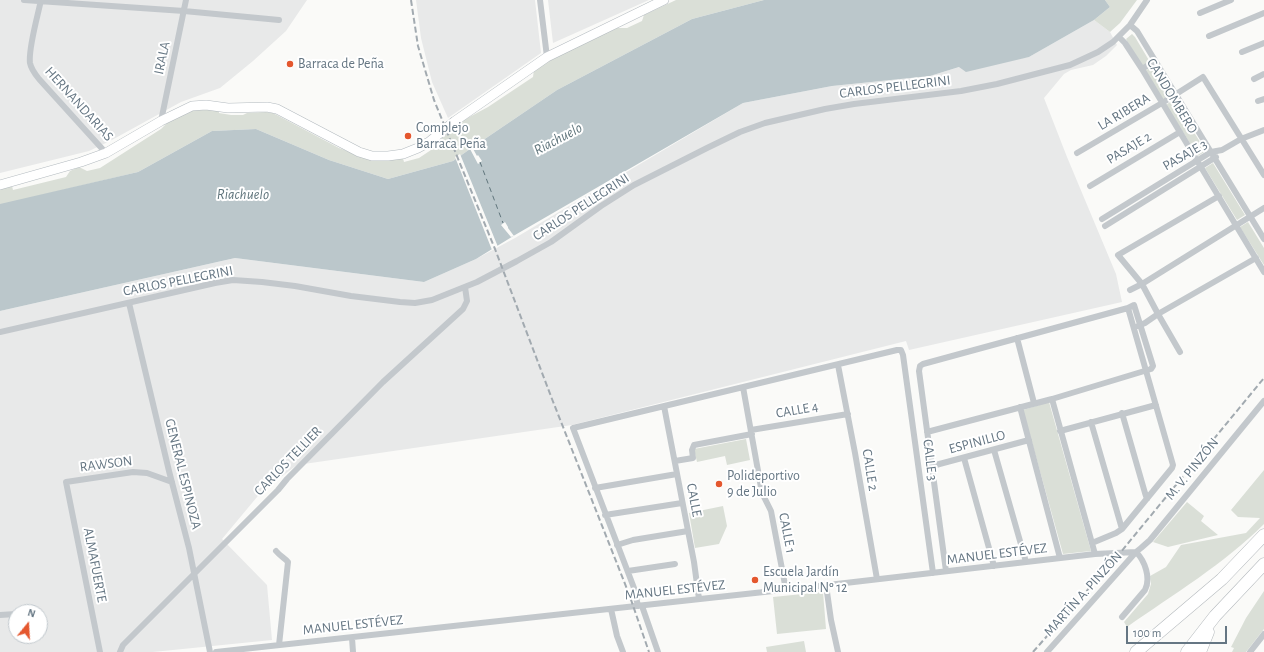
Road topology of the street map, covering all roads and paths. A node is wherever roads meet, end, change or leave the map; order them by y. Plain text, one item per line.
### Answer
1 (24, 0) edge
2 (186, 0) edge
3 (540, 0) edge
4 (664, 0) edge
5 (1147, 0) edge
6 (1231, 0) edge
7 (41, 1) edge
8 (184, 11) junction
9 (1200, 13) dead end
10 (1264, 13) edge
11 (279, 20) dead end
12 (1130, 25) junction
13 (1209, 36) dead end
14 (1119, 37) junction
15 (1264, 43) edge
16 (1242, 52) dead end
17 (547, 57) junction
18 (1155, 61) junction
19 (1142, 69) junction
20 (1264, 74) edge
21 (1254, 78) dead end
22 (1175, 94) junction
23 (1162, 103) junction
24 (161, 120) junction
25 (1264, 130) edge
26 (1180, 132) junction
27 (1241, 139) junction
28 (1222, 150) junction
29 (1211, 152) junction
30 (106, 153) junction
31 (1077, 154) dead end
32 (1215, 159) junction
33 (1197, 161) junction
34 (1201, 167) junction
35 (1264, 175) edge
36 (0, 185) edge
37 (1090, 186) dead end
38 (1219, 196) junction
39 (1264, 208) edge
40 (1250, 216) junction
41 (1102, 219) dead end
42 (1236, 225) junction
43 (1105, 226) dead end
44 (1264, 239) edge
45 (1256, 258) junction
46 (1264, 272) edge
47 (1142, 284) junction
48 (465, 287) junction
49 (1130, 290) dead end
50 (129, 303) junction
51 (1128, 308) junction
52 (1158, 314) junction
53 (1141, 326) junction
54 (1133, 327) junction
55 (0, 332) edge
56 (1017, 338) junction
57 (1180, 352) dead end
58 (838, 365) junction
59 (1146, 371) junction
60 (743, 388) junction
61 (1052, 399) junction
62 (1264, 401) edge
63 (1034, 403) junction
64 (1156, 405) junction
65 (664, 406) junction
66 (1020, 407) junction
67 (848, 414) junction
68 (1122, 414) junction
69 (1091, 422) junction
70 (1060, 431) junction
71 (751, 432) junction
72 (927, 432) junction
73 (1029, 440) junction
74 (994, 450) junction
75 (964, 458) junction
76 (675, 461) junction
77 (932, 466) junction
78 (677, 474) junction
79 (66, 482) joint
80 (172, 482) junction
81 (595, 488) junction
82 (1147, 498) junction
83 (682, 503) junction
84 (606, 515) junction
85 (1122, 529) junction
86 (688, 531) junction
87 (1264, 535) edge
88 (1092, 543) junction
89 (617, 545) junction
90 (276, 551) dead end
91 (1136, 552) junction
92 (1095, 554) junction
93 (1060, 558) junction
94 (1026, 562) junction
95 (675, 564) dead end
96 (1264, 564) edge
97 (994, 566) junction
98 (628, 571) junction
99 (946, 572) junction
100 (933, 573) junction
101 (195, 574) junction
102 (876, 579) junction
103 (826, 585) junction
104 (786, 590) junction
105 (699, 599) junction
106 (640, 606) junction
107 (611, 609) junction
108 (1215, 616) junction
109 (1122, 617) dead end
110 (1264, 634) edge
111 (352, 638) junction
112 (279, 645) junction
113 (100, 652) edge
114 (120, 652) edge
115 (210, 652) edge
116 (216, 652) edge
117 (353, 652) edge
118 (623, 652) edge
119 (658, 652) edge
120 (838, 652) edge
121 (1047, 652) edge
122 (1136, 652) edge
123 (1187, 652) edge
124 (1200, 652) edge
125 (1250, 652) edge

1 - 7 street
2 - 8 street, IRALA
3 - 17 street
4 - 17 main road
5 - 12 street, CARLOS PELLEGRINI
6 - 9 street
7 - 8 street
7 - 30 street, HERNANDARIAS
8 - 11 street
8 - 24 street, IRALA
10 - 13 street
12 - 14 street, CARLOS PELLEGRINI
12 - 18 street, CANDOMBERO
14 - 19 street, CANDOMBERO
14 - 48 street, CARLOS PELLEGRINI
15 - 16 street
17 - 24 main road
18 - 19 street
18 - 22 street, CANDOMBERO
19 - 23 street, CANDOMBERO
20 - 21 street
22 - 23 street, LA RIBERA
22 - 27 street, LA RIBERA
22 - 29 street, CANDOMBERO
23 - 26 street, CANDOMBERO
23 - 31 street, LA RIBERA
24 - 30 main road
25 - 27 street
26 - 33 street, CANDOMBERO
26 - 37 street, PASAJE 2
27 - 28 street
27 - 35 street
28 - 29 street, PASAJE 3
28 - 32 street, PASAJE 3
29 - 32 street, CANDOMBERO
29 - 33 street, PASAJE 3
30 - 36 main road
32 - 34 street, PASAJE 3
32 - 40 street, CANDOMBERO
33 - 34 street, CANDOMBERO
33 - 41 street, PASAJE 3
34 - 38 street, CANDOMBERO
34 - 43 street, PASAJE 3
38 - 42 street, CANDOMBERO
38 - 47 street
39 - 40 street
40 - 42 street
40 - 44 street, CANDOMBERO
42 - 45 street, CANDOMBERO
42 - 47 street
45 - 46 street, CANDOMBERO
45 - 52 street
47 - 49 street
47 - 52 street
48 - 50 street, CARLOS PELLEGRINI
48 - 101 street, CARLOS TELLIER
50 - 55 street, CARLOS PELLEGRINI
50 - 80 street, GENERAL ESPINOZA
51 - 53 street
51 - 54 street
51 - 56 street
52 - 53 street
52 - 57 street
53 - 54 street
53 - 59 street
54 - 59 street
56 - 63 street
56 - 72 street
58 - 60 street
58 - 67 street, CALLE 2
58 - 100 street, CALLE 3
59 - 61 street
59 - 64 street
60 - 65 street
60 - 71 street, CALLE 1
61 - 63 street
61 - 70 street
62 - 91 street, M. V. PINZÓN
63 - 66 street
64 - 68 street
64 - 82 street
65 - 76 street, CALLE
65 - 81 street
66 - 72 street
66 - 73 street
67 - 71 street, CALLE 4
67 - 102 street, CALLE 2
68 - 69 street
68 - 82 street
69 - 70 street
69 - 85 street
70 - 88 street
71 - 76 street, CALLE 4
71 - 104 street, CALLE 1
72 - 77 street
73 - 74 street, ESPINILLO
73 - 93 street
74 - 75 street, ESPINILLO
74 - 94 street
75 - 77 street, ESPINILLO
75 - 97 street
76 - 78 street, CALLE
77 - 99 street
78 - 81 street
78 - 83 street, CALLE
79 - 80 street, RAWSON
79 - 113 street, ALMAFUERTE
80 - 101 street, GENERAL ESPINOZA
81 - 84 street
82 - 85 street
83 - 84 street
83 - 86 street, CALLE
84 - 89 street
85 - 88 street
86 - 89 street
86 - 105 street, CALLE
87 - 122 highway
88 - 92 street
89 - 98 street
90 - 112 street
91 - 92 street, MANUEL ESTÉVEZ
91 - 109 street
91 - 121 street, MARTÍN A. PINZÓN
92 - 93 street, MANUEL ESTÉVEZ
93 - 94 street, MANUEL ESTÉVEZ
94 - 97 street, MANUEL ESTÉVEZ
95 - 98 street
96 - 108 highway
97 - 99 street, MANUEL ESTÉVEZ
98 - 106 street
99 - 100 street, MANUEL ESTÉVEZ
100 - 102 street, MANUEL ESTÉVEZ
101 - 114 street, CARLOS TELLIER
101 - 115 street, GENERAL ESPINOZA
102 - 103 street, MANUEL ESTÉVEZ
103 - 104 street, MANUEL ESTÉVEZ
103 - 120 street
104 - 105 street, MANUEL ESTÉVEZ
105 - 106 street, MANUEL ESTÉVEZ
106 - 107 street, MANUEL ESTÉVEZ
106 - 119 street
107 - 111 street, MANUEL ESTÉVEZ
107 - 118 street
108 - 123 highway
108 - 124 highway
110 - 125 street
111 - 112 street, MANUEL ESTÉVEZ
111 - 117 street
112 - 116 street, MANUEL ESTÉVEZ

